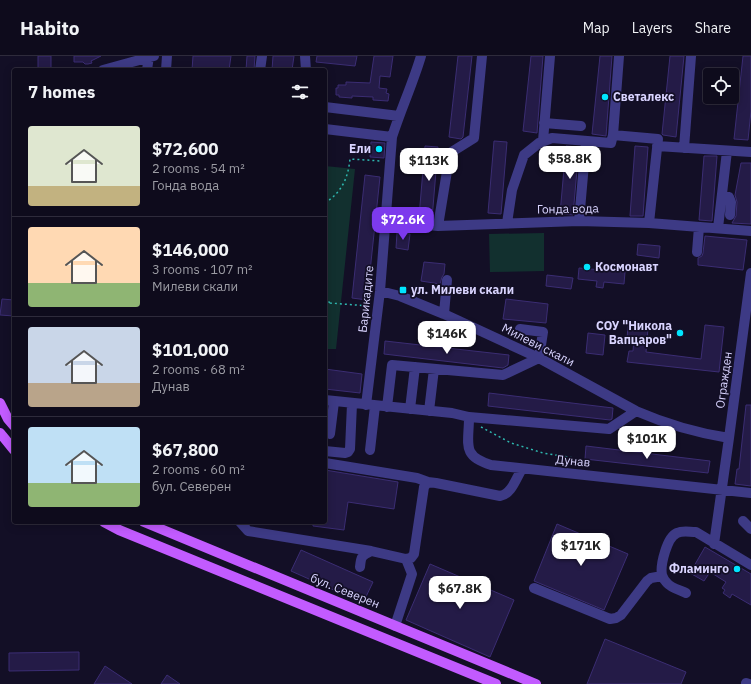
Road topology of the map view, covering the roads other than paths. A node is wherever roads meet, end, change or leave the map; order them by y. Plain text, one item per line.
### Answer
1 (150, 56) edge
2 (167, 56) edge
3 (262, 56) edge
4 (305, 56) edge
5 (421, 56) edge
6 (482, 56) edge
7 (550, 56) edge
8 (618, 56) edge
9 (691, 56) edge
10 (110, 68) edge
11 (147, 68) edge
12 (166, 68) edge
13 (260, 68) edge
14 (306, 68) edge
15 (327, 107) edge
16 (399, 116) junction
17 (544, 123) junction
18 (581, 126) dead end
19 (327, 129) edge
20 (613, 135) junction
21 (392, 137) junction
22 (543, 141) junction
23 (586, 141) junction
24 (657, 146) junction
25 (684, 148) junction
26 (727, 151) junction
27 (751, 152) edge
28 (722, 196) junction
29 (730, 215) dead end
30 (386, 221) junction
31 (579, 221) junction
32 (507, 223) junction
33 (649, 223) junction
34 (438, 226) junction
35 (699, 227) junction
36 (718, 228) junction
37 (751, 231) edge
38 (697, 252) dead end
39 (751, 273) edge
40 (447, 280) dead end
41 (380, 291) junction
42 (444, 314) junction
43 (748, 315) edge
44 (520, 329) dead end
45 (539, 358) junction
46 (415, 367) junction
47 (434, 369) junction
48 (330, 401) edge
49 (0, 403) edge
50 (352, 404) junction
51 (371, 406) junction
52 (387, 407) junction
53 (410, 410) junction
54 (429, 411) junction
55 (636, 411) junction
56 (469, 417) junction
57 (12, 424) edge
58 (0, 433) edge
59 (330, 434) dead end
60 (729, 438) junction
61 (12, 448) edge
62 (370, 450) dead end
63 (327, 451) edge
64 (327, 463) edge
65 (522, 469) junction
66 (428, 482) junction
67 (722, 490) junction
68 (751, 493) edge
69 (742, 521) dead end
70 (108, 524) edge
71 (149, 524) edge
72 (241, 524) edge
73 (751, 529) edge
74 (714, 544) junction
75 (371, 551) junction
76 (406, 560) junction
77 (751, 565) edge
78 (360, 567) dead end
79 (662, 576) junction
80 (534, 588) dead end
81 (686, 593) dead end
82 (395, 626) junction
83 (496, 684) edge
84 (536, 684) edge

1 - 10 street
1 - 11 street
2 - 12 street
3 - 13 street
4 - 14 street
5 - 16 street, Барикадите
6 - 34 street
7 - 17 street
8 - 20 street
9 - 25 street
15 - 16 street
16 - 21 street, Барикадите
17 - 18 street
17 - 22 street
19 - 21 street
20 - 23 street
20 - 24 street
21 - 30 street, Барикадите
22 - 23 street
22 - 32 street
23 - 31 street
24 - 25 street
24 - 33 street
25 - 26 street
26 - 27 street
26 - 28 street
28 - 29 street
28 - 36 street
30 - 34 street, Гонда вода
30 - 41 street, Барикадите
31 - 32 street, Гонда вода
31 - 33 street, Гонда вода
32 - 34 street, Гонда вода
33 - 35 street, Гонда вода
35 - 36 street, Гонда вода
35 - 38 street
36 - 37 street, Гонда вода
39 - 43 street, Огражден
40 - 42 street
41 - 42 street, Милеви скали
41 - 51 street, Барикадите
42 - 45 street, Милеви скали
43 - 60 street, Огражден
44 - 45 street
45 - 47 street
45 - 55 street, Милеви скали
46 - 47 street
46 - 52 street
46 - 53 street
47 - 54 street
48 - 50 street
48 - 59 street
49 - 57 main road
50 - 51 street
50 - 63 street
51 - 52 street
51 - 62 street, Барикадите
52 - 53 street
53 - 54 street
54 - 56 street
55 - 56 street
55 - 60 street, Милеви скали
56 - 65 street, Дунав
58 - 61 main road
60 - 67 street, Огражден
64 - 66 street
65 - 66 street
65 - 67 street, Дунав
66 - 76 street
67 - 68 street, Дунав
67 - 74 street, Огражден
69 - 73 street
70 - 83 main road
71 - 82 main road, бул. Северен
72 - 75 street
74 - 77 street
74 - 79 street
75 - 76 street
75 - 78 street
76 - 82 street
79 - 80 street
79 - 81 street
82 - 84 main road, бул. Северен

